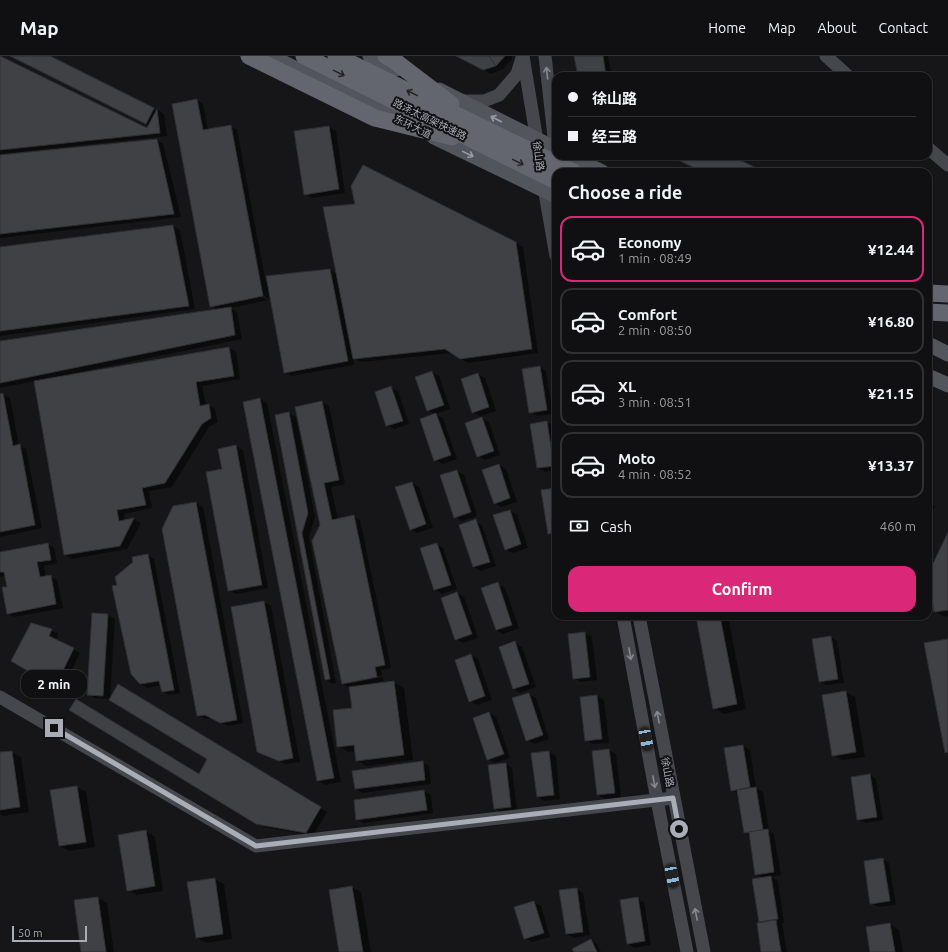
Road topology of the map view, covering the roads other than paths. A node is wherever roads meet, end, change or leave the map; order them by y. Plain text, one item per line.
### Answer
1 (249, 56) edge
2 (270, 56) edge
3 (304, 56) edge
4 (336, 56) edge
5 (370, 56) edge
6 (386, 56) edge
7 (523, 56) edge
8 (545, 56) edge
9 (826, 56) edge
10 (844, 72) edge
11 (461, 101) junction
12 (552, 117) edge
13 (482, 127) junction
14 (536, 139) junction
15 (481, 144) junction
16 (552, 149) edge
17 (932, 151) edge
18 (578, 160) edge
19 (948, 165) edge
20 (565, 168) edge
21 (594, 168) edge
22 (552, 189) edge
23 (932, 293) edge
24 (948, 294) edge
25 (932, 312) edge
26 (948, 313) edge
27 (932, 346) edge
28 (948, 354) edge
29 (932, 378) edge
30 (948, 385) edge
31 (624, 620) edge
32 (640, 620) edge
33 (0, 697) edge
34 (673, 798) junction
35 (657, 800) junction
36 (687, 952) edge
37 (704, 952) edge

1 - 15 highway
2 -> 22 main road, 东环大道
3 -> 15 highway, 路泽太高架快速路
13 -> 4 highway, 路泽太高架快速路
5 - 11 main road
6 - 13 highway
7 - 11 main road
7 - 14 main road, 徐山路
12 -> 8 main road, 徐山路
9 - 10 main road
14 -> 11 main road
13 - 20 highway, 路泽太高架快速路
14 - 16 main road
14 - 22 main road, 徐山路
15 -> 22 highway, 路泽太高架快速路
17 - 19 main road
18 - 21 main road
23 - 24 highway
25 - 26 highway
27 - 28 main road
29 - 30 main road
31 -> 35 main road, 徐山路
34 -> 32 main road, 徐山路
33 - 35 main road
34 - 35 main road
37 -> 34 main road, 徐山路
35 - 36 main road, 徐山路

